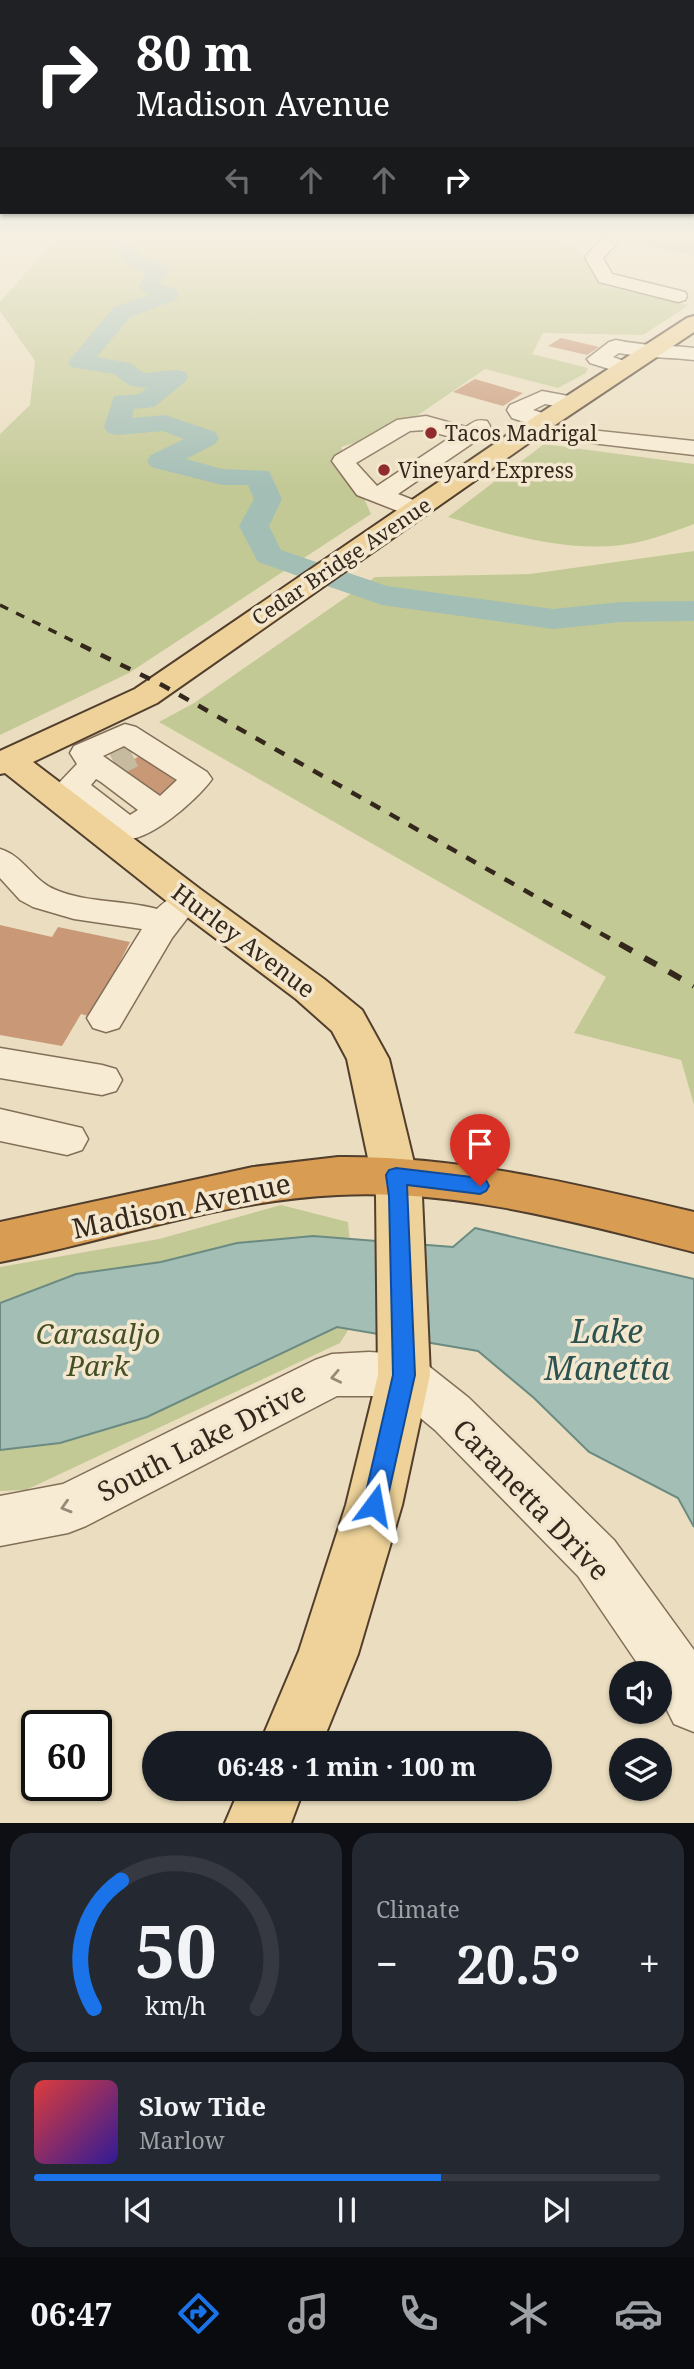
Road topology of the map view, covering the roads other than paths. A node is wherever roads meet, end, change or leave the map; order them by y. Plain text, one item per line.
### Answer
1 (694, 322) edge
2 (694, 339) edge
3 (657, 347) junction
4 (694, 354) edge
5 (441, 413) dead end
6 (538, 426) junction
7 (468, 435) junction
8 (694, 448) edge
9 (403, 479) junction
10 (442, 492) junction
11 (379, 496) junction
12 (417, 510) junction
13 (6, 762) edge
14 (113, 782) junction
15 (0, 860) edge
16 (175, 911) junction
17 (106, 1018) dead end
18 (0, 1063) edge
19 (102, 1080) dead end
20 (0, 1125) edge
21 (68, 1139) dead end
22 (397, 1182) junction
23 (694, 1232) edge
24 (0, 1242) edge
25 (404, 1371) junction
26 (0, 1521) edge
27 (694, 1704) edge
28 (296, 1731) edge
29 (267, 1801) edge
30 (258, 1823) edge

1 - 3 main road, Cedar Bridge Avenue
2 - 3 street
3 - 4 street
3 - 6 main road, Cedar Bridge Avenue
5 - 7 street
6 - 8 street
6 - 10 main road, Cedar Bridge Avenue
7 - 9 street
7 - 11 street
9 - 10 street
9 - 11 street
10 - 12 main road, Cedar Bridge Avenue
11 - 12 street
12 - 14 main road, Cedar Bridge Avenue
13 - 14 main road, Hurley Avenue
13 - 14 main road, Cedar Bridge Avenue
14 - 16 main road, Hurley Avenue
15 - 16 street
16 - 17 street
16 - 22 main road, Hurley Avenue
18 - 19 street
20 - 21 street
22 - 23 highway, Madison Avenue
22 - 24 highway, Madison Avenue
22 - 25 main road, Hurley Avenue
25 -> 26 street, South Lake Drive
25 - 27 street, Caranetta Drive
25 - 28 main road, Hurley Avenue
29 - 30 main road

